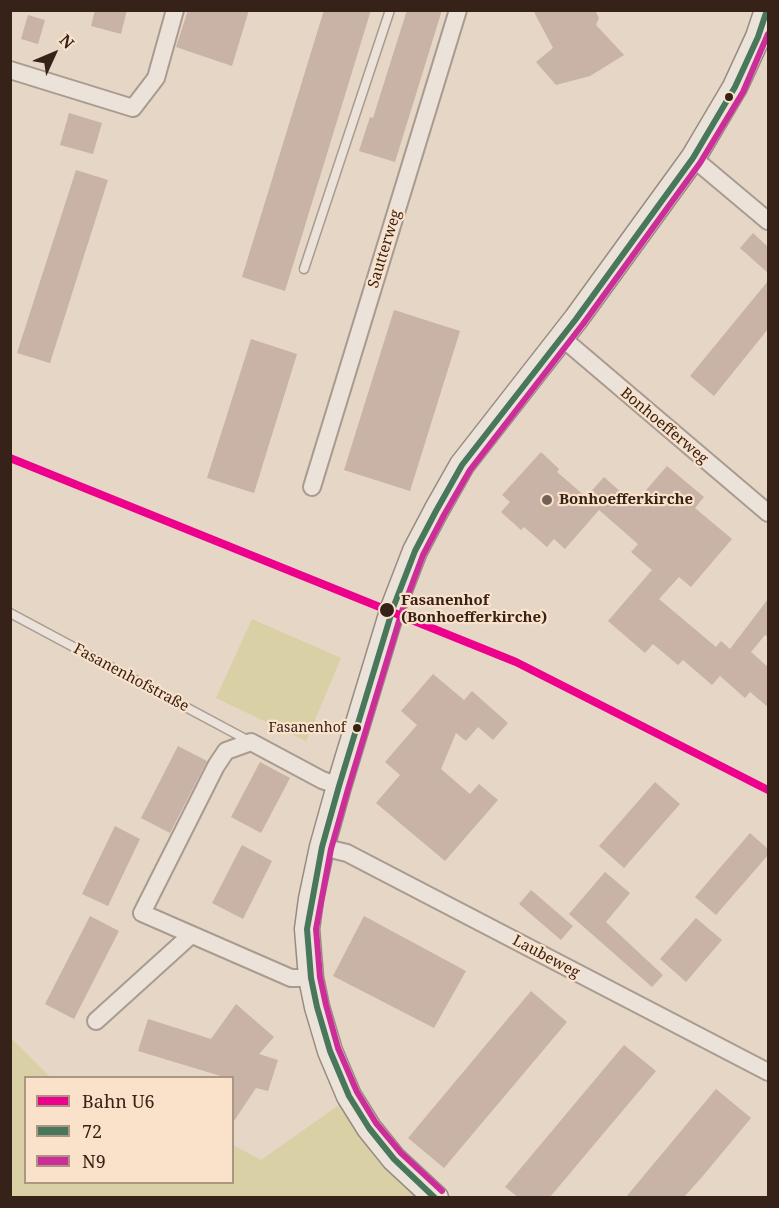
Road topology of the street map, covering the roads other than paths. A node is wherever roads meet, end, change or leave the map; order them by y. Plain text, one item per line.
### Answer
1 (175, 10) edge
2 (390, 10) edge
3 (458, 10) edge
4 (767, 10) edge
5 (10, 70) edge
6 (693, 158) junction
7 (768, 221) edge
8 (304, 269) dead end
9 (561, 337) junction
10 (312, 487) dead end
11 (768, 513) edge
12 (10, 613) edge
13 (251, 742) junction
14 (339, 786) junction
15 (322, 847) junction
16 (191, 934) junction
17 (311, 978) junction
18 (96, 1021) dead end
19 (768, 1072) edge
20 (436, 1197) edge

1 - 5 street
2 - 8 lane
3 - 10 street, Sautterweg
4 - 6 street
6 - 7 street
6 - 9 street
9 - 11 street, Bonhoefferweg
9 - 14 street
12 - 13 lane, Fasanenhofstraße
13 - 14 street, Fasanenhofstraße
13 - 16 street
14 - 15 street
15 - 17 street
15 - 19 street, Laubeweg
16 - 17 street
16 - 18 street
17 - 20 street

